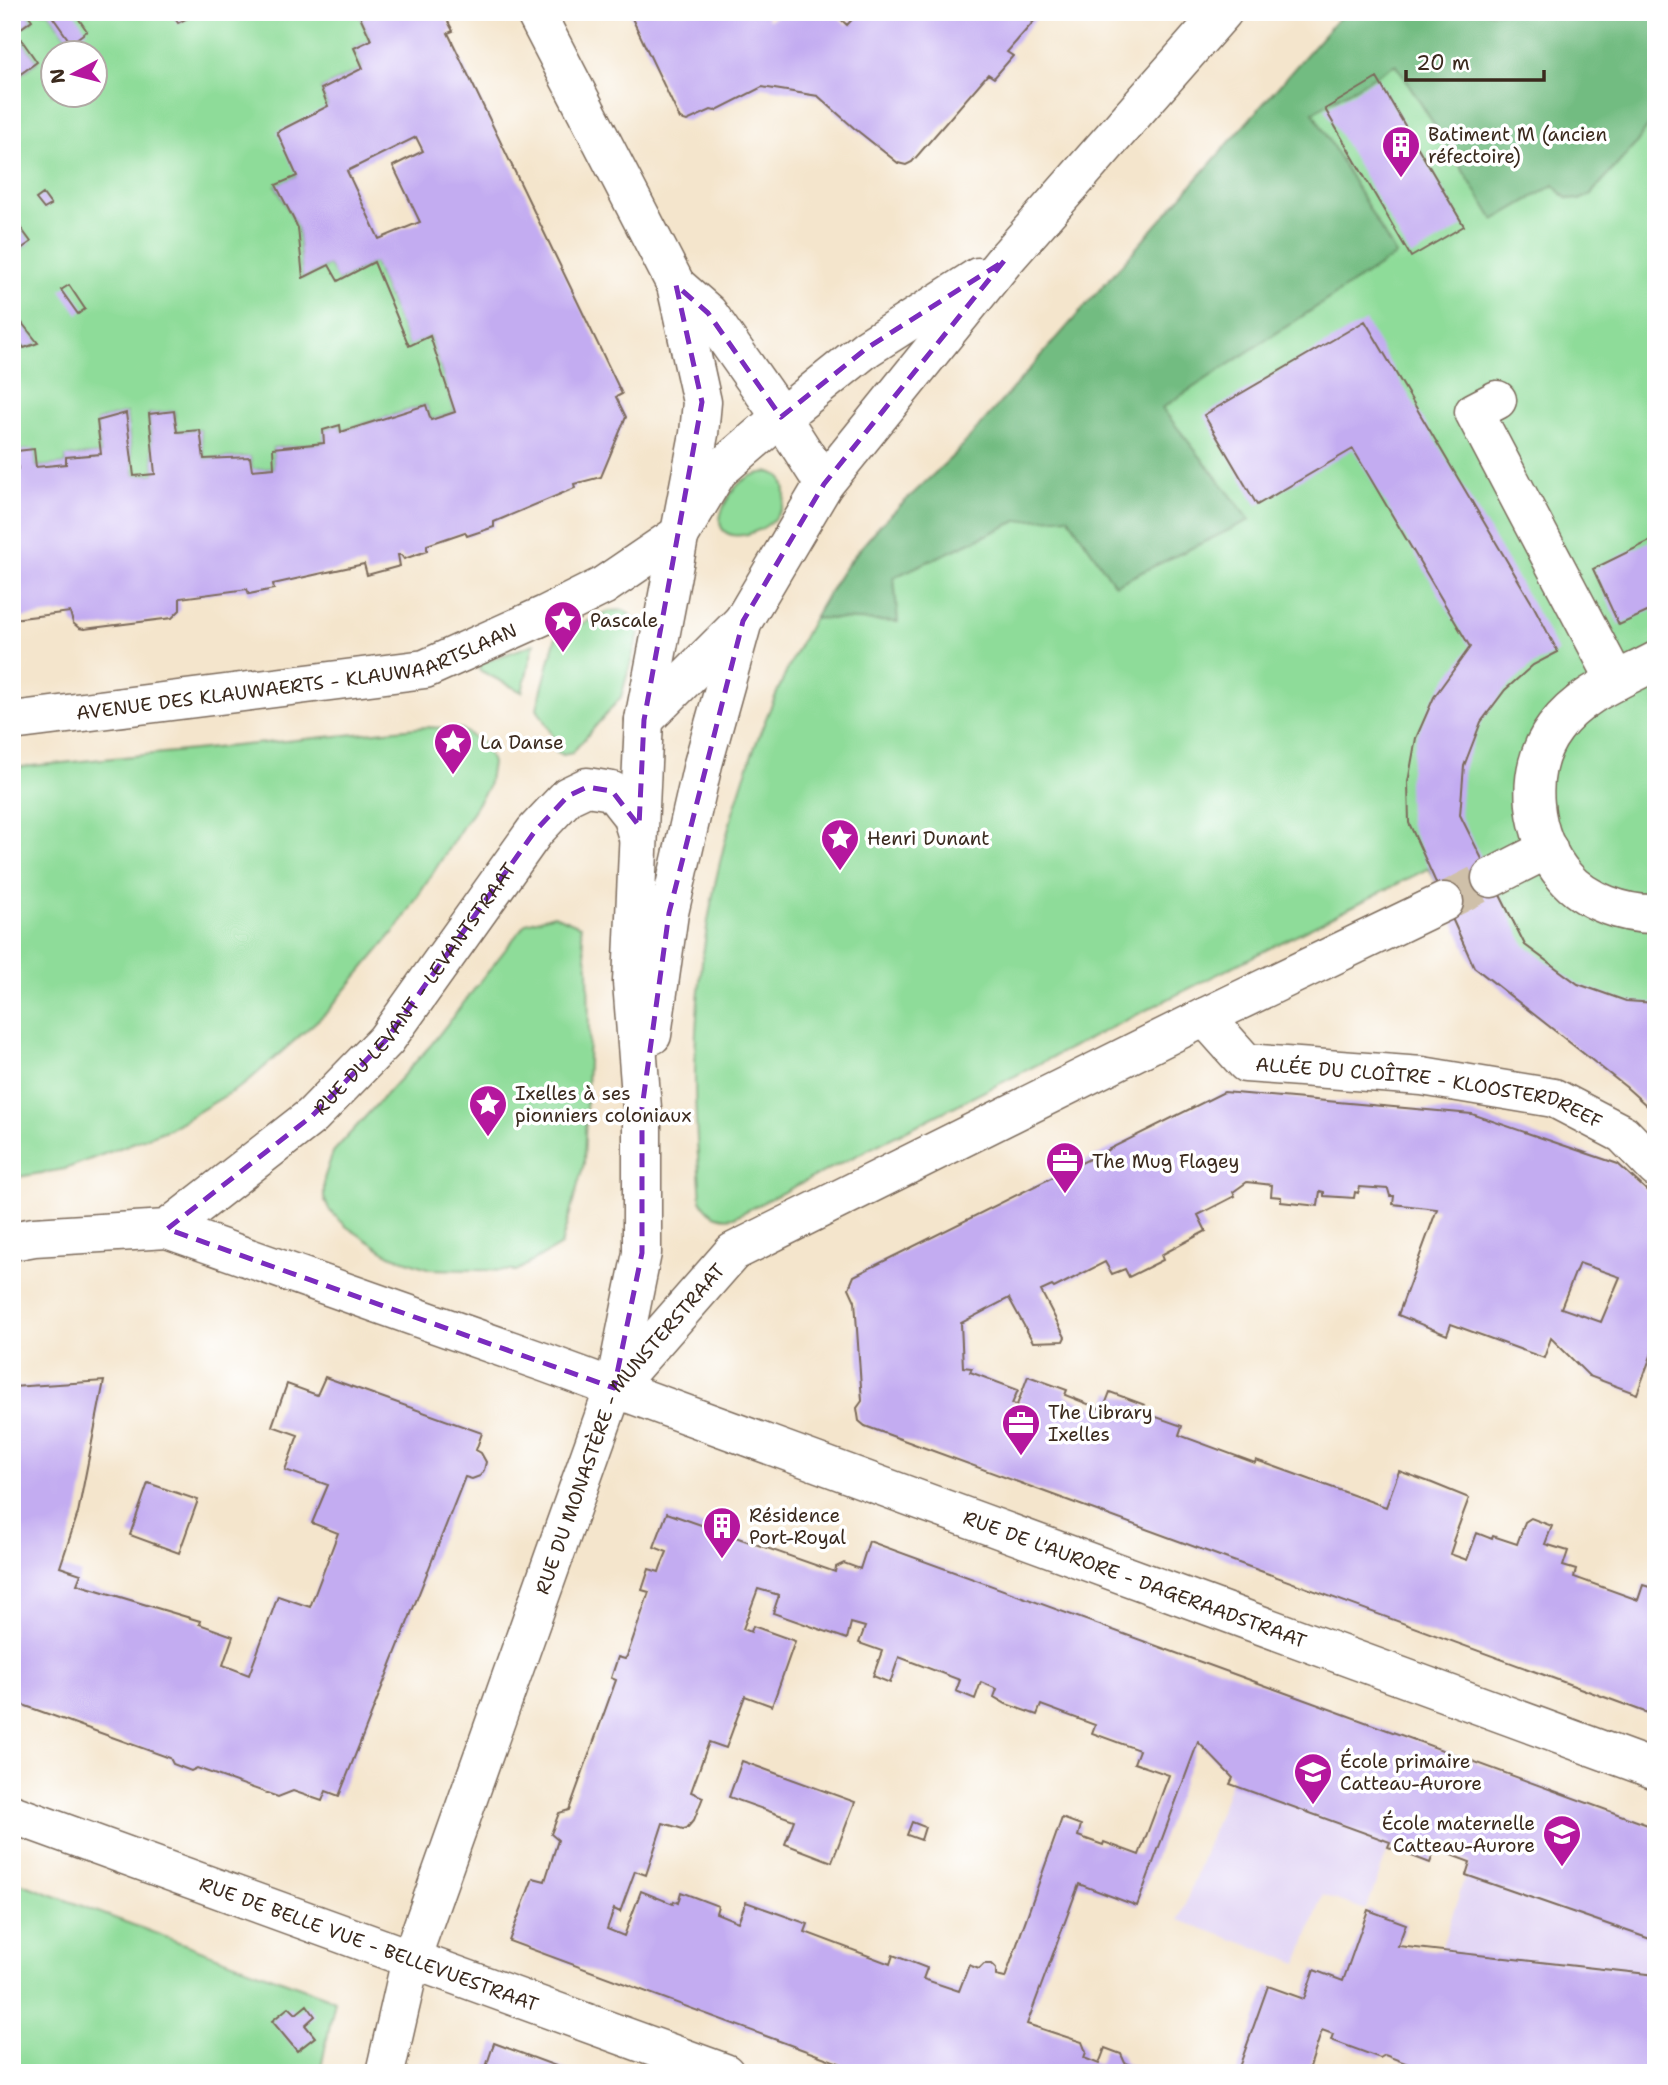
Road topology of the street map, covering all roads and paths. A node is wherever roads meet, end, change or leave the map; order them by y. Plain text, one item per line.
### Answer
1 (535, 12) edge
2 (1223, 12) edge
3 (1004, 261) junction
4 (676, 285) junction
5 (1497, 400) dead end
6 (781, 417) junction
7 (824, 484) junction
8 (681, 533) junction
9 (743, 621) junction
10 (1656, 661) edge
11 (1616, 681) junction
12 (644, 720) junction
13 (12, 721) edge
14 (639, 839) junction
15 (1548, 849) junction
16 (1492, 877) tunnel mouth
17 (1444, 902) tunnel mouth
18 (1656, 914) edge
19 (1205, 1017) junction
20 (642, 1108) junction
21 (1656, 1168) edge
22 (167, 1229) junction
23 (12, 1241) edge
24 (614, 1388) junction
25 (1656, 1770) edge
26 (12, 1814) edge
27 (411, 1959) junction
28 (385, 2073) edge
29 (725, 2073) edge

1 - 4 street
2 - 3 street
3 - 6 street
3 - 7 street
4 - 6 street
4 - 8 street
5 - 11 street
6 - 7 street
6 - 8 street
7 - 9 street
8 - 12 street
8 - 13 street, AVENUE DES KLAUWAERTS - KLAUWAARTSLAAN
9 - 12 street
9 - 20 street
10 - 11 street
11 - 15 street
12 - 14 street
14 - 20 street
14 - 22 street, RUE DU LEVANT - LEVANTSTRAAT
15 - 16 street
15 - 18 street
17 - 19 street, RUE DU MONASTÈRE - MUNSTERSTRAAT
19 - 21 street, ALLÉE DU CLOÎTRE - KLOOSTERDREEF
19 - 24 street, RUE DU MONASTÈRE - MUNSTERSTRAAT
20 - 24 street
22 - 23 street
22 - 24 street, RUE DE L'AURORE - DAGERAADSTRAAT
24 - 25 street, RUE DE L'AURORE - DAGERAADSTRAAT
24 - 27 street, RUE DU MONASTÈRE - MUNSTERSTRAAT
26 - 27 street, RUE DE BELLE VUE - BELLEVUESTRAAT
27 - 28 street, RUE DU MONASTÈRE - MUNSTERSTRAAT
27 - 29 street, RUE DE BELLE VUE - BELLEVUESTRAAT

